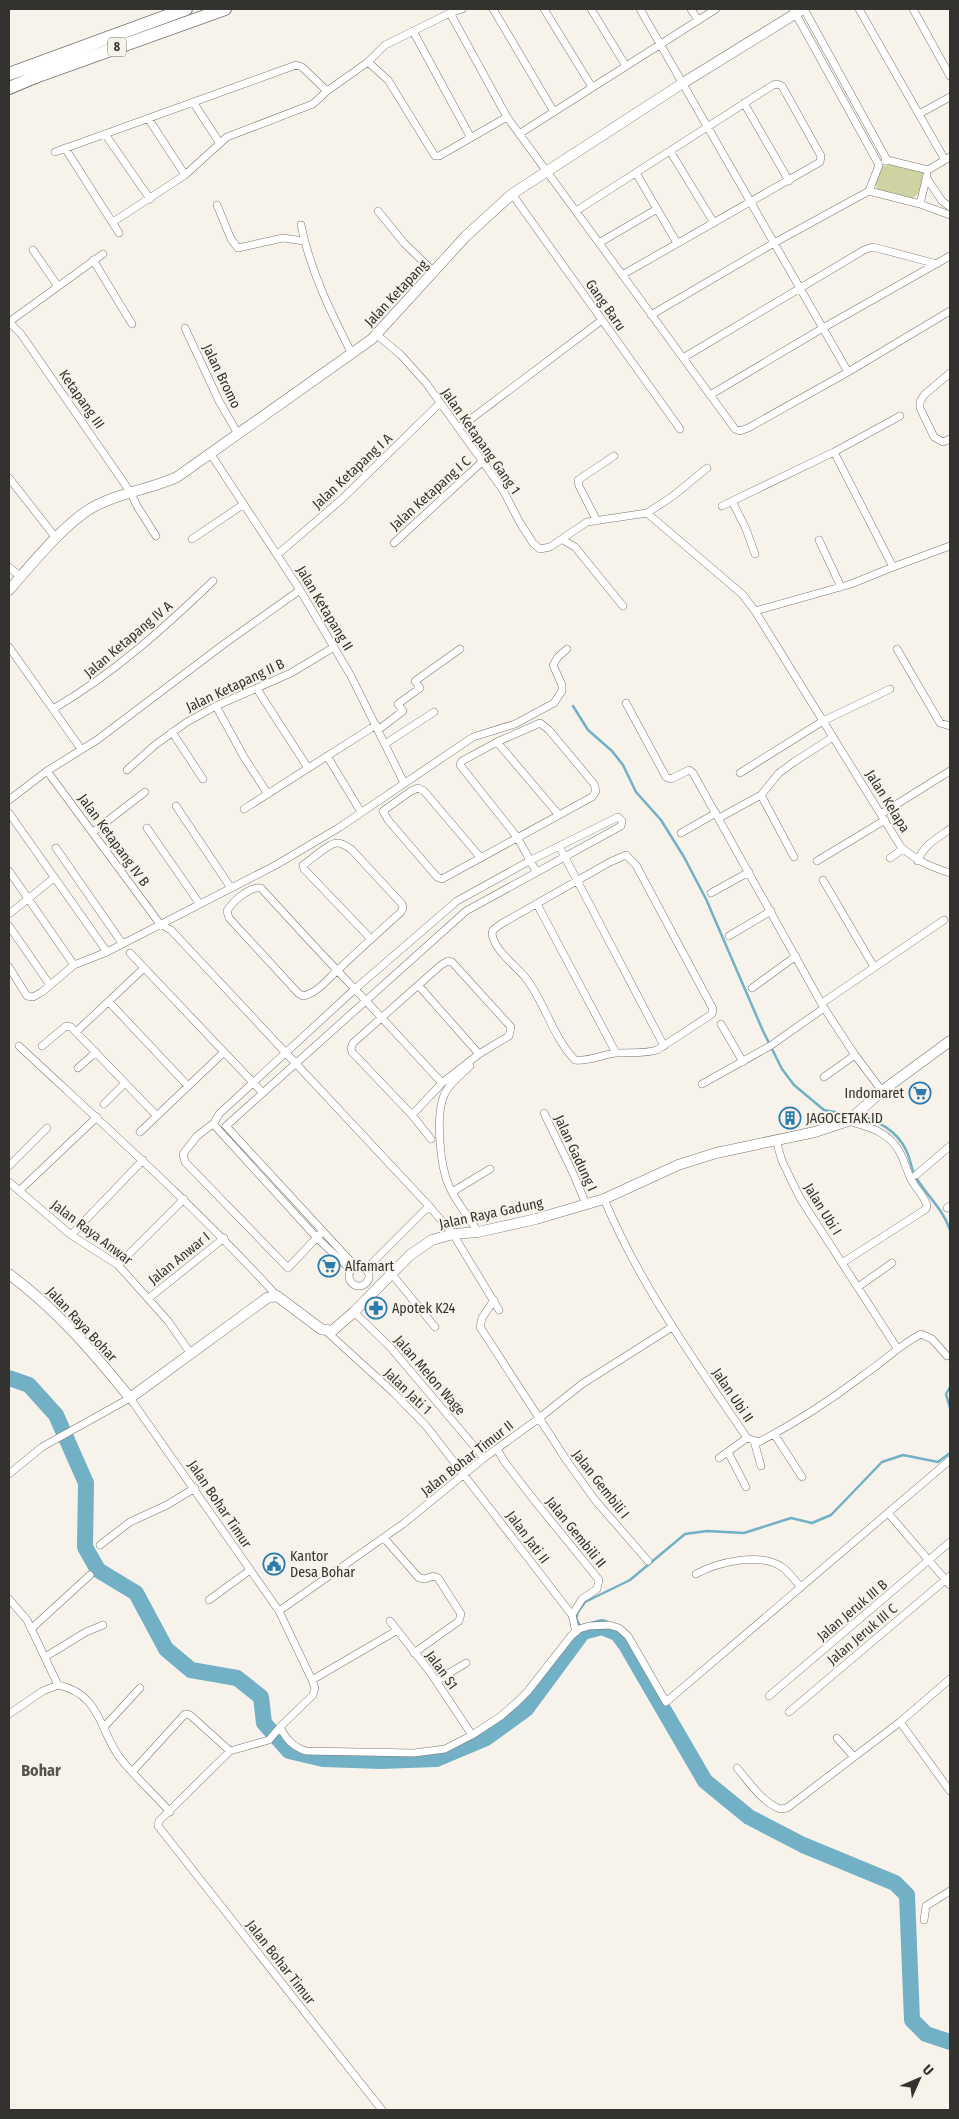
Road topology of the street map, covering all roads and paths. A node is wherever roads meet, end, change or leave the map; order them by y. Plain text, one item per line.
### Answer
1 (186, 9) edge
2 (225, 9) edge
3 (462, 9) edge
4 (493, 9) edge
5 (544, 9) edge
6 (591, 9) edge
7 (640, 9) edge
8 (691, 9) edge
9 (716, 9) edge
10 (859, 9) edge
11 (913, 9) edge
12 (799, 10) edge
13 (450, 12) junction
14 (698, 20) junction
15 (413, 31) junction
16 (660, 44) junction
17 (368, 62) junction
18 (626, 66) junction
19 (9, 74) edge
20 (950, 76) edge
21 (683, 83) junction
22 (592, 87) junction
23 (9, 88) edge
24 (327, 91) junction
25 (950, 97) edge
26 (193, 102) junction
27 (744, 103) junction
28 (554, 112) junction
29 (919, 114) junction
30 (507, 116) junction
31 (148, 118) junction
32 (708, 127) junction
33 (105, 134) junction
34 (519, 134) junction
35 (471, 138) junction
36 (219, 142) junction
37 (65, 148) junction
38 (670, 151) junction
39 (55, 152) dead end
40 (947, 159) edge
41 (887, 160) junction
42 (879, 165) junction
43 (546, 172) junction
44 (636, 173) junction
45 (927, 174) junction
46 (186, 175) junction
47 (789, 181) junction
48 (869, 191) junction
49 (512, 194) junction
50 (150, 199) junction
51 (750, 202) junction
52 (920, 204) junction
53 (217, 205) dead end
54 (950, 207) edge
55 (657, 209) junction
56 (378, 211) dead end
57 (576, 211) junction
58 (950, 215) edge
59 (112, 222) junction
60 (714, 223) junction
61 (301, 225) dead end
62 (119, 233) dead end
63 (304, 241) junction
64 (677, 243) junction
65 (774, 243) junction
66 (599, 244) junction
67 (34, 250) dead end
68 (103, 254) dead end
69 (950, 256) edge
70 (94, 260) junction
71 (937, 264) junction
72 (434, 272) junction
73 (622, 275) junction
74 (57, 285) junction
75 (799, 287) junction
76 (950, 311) edge
77 (651, 315) junction
78 (602, 320) junction
79 (9, 322) edge
80 (132, 324) dead end
81 (184, 328) dead end
82 (823, 328) junction
83 (377, 335) junction
84 (352, 354) junction
85 (682, 358) junction
86 (848, 372) junction
87 (950, 373) edge
88 (710, 395) junction
89 (440, 403) junction
90 (900, 416) dead end
91 (459, 428) junction
92 (680, 429) dead end
93 (238, 434) junction
94 (950, 439) edge
95 (834, 452) junction
96 (210, 454) junction
97 (614, 456) dead end
98 (483, 462) junction
99 (707, 468) dead end
100 (9, 478) edge
101 (131, 493) junction
102 (732, 501) junction
103 (244, 504) junction
104 (722, 506) dead end
105 (647, 513) junction
106 (597, 520) junction
107 (156, 536) dead end
108 (56, 538) junction
109 (192, 539) dead end
110 (563, 540) junction
111 (819, 540) dead end
112 (394, 543) dead end
113 (950, 546) edge
114 (278, 554) junction
115 (755, 554) dead end
116 (893, 566) junction
117 (9, 567) edge
118 (21, 577) junction
119 (213, 581) dead end
120 (841, 587) junction
121 (9, 590) edge
122 (300, 590) junction
123 (623, 606) dead end
124 (755, 611) junction
125 (9, 648) edge
126 (334, 648) junction
127 (460, 649) dead end
128 (567, 649) dead end
129 (897, 649) dead end
130 (890, 689) dead end
131 (257, 690) junction
132 (626, 703) dead end
133 (216, 706) junction
134 (53, 709) junction
135 (434, 712) dead end
136 (823, 721) junction
137 (950, 726) edge
138 (377, 727) junction
139 (172, 732) junction
140 (833, 737) junction
141 (497, 742) junction
142 (385, 744) junction
143 (81, 749) junction
144 (327, 756) junction
145 (308, 768) junction
146 (127, 770) dead end
147 (47, 771) junction
148 (950, 771) edge
149 (740, 773) dead end
150 (204, 779) dead end
151 (404, 783) junction
152 (145, 792) dead end
153 (268, 794) junction
154 (761, 795) junction
155 (9, 800) edge
156 (176, 806) dead end
157 (244, 809) dead end
158 (361, 812) junction
159 (9, 813) edge
160 (559, 815) junction
161 (718, 815) junction
162 (883, 817) junction
163 (146, 828) dead end
164 (950, 829) edge
165 (92, 832) junction
166 (681, 833) dead end
167 (517, 837) junction
168 (559, 846) junction
169 (56, 848) dead end
170 (903, 849) junction
171 (564, 856) junction
172 (480, 857) junction
173 (794, 857) dead end
174 (890, 858) dead end
175 (531, 860) junction
176 (817, 861) dead end
177 (918, 861) junction
178 (9, 871) edge
179 (536, 871) junction
180 (749, 872) junction
181 (950, 873) edge
182 (54, 878) junction
183 (823, 880) dead end
184 (577, 881) junction
185 (231, 888) junction
186 (711, 893) dead end
187 (28, 898) junction
188 (458, 901) junction
189 (199, 903) junction
190 (537, 904) junction
191 (466, 911) junction
192 (771, 911) junction
193 (9, 914) edge
194 (944, 920) dead end
195 (160, 924) junction
196 (9, 926) edge
197 (729, 936) dead end
198 (371, 939) junction
199 (122, 943) junction
200 (406, 945) junction
201 (107, 952) junction
202 (130, 953) dead end
203 (416, 955) junction
204 (796, 956) junction
205 (74, 965) junction
206 (9, 967) edge
207 (874, 967) junction
208 (144, 969) junction
209 (337, 970) junction
210 (50, 985) junction
211 (419, 986) junction
212 (752, 988) dead end
213 (355, 989) junction
214 (366, 1001) junction
215 (109, 1002) junction
216 (823, 1006) junction
217 (382, 1018) junction
218 (721, 1024) dead end
219 (76, 1032) junction
220 (950, 1041) edge
221 (19, 1046) dead end
222 (42, 1046) dead end
223 (664, 1046) junction
224 (96, 1052) junction
225 (224, 1052) junction
226 (287, 1053) junction
227 (616, 1053) junction
228 (479, 1054) junction
229 (855, 1055) junction
230 (296, 1062) junction
231 (743, 1062) junction
232 (470, 1066) dead end
233 (78, 1068) dead end
234 (824, 1077) dead end
235 (125, 1083) junction
236 (254, 1083) junction
237 (442, 1083) junction
238 (702, 1084) dead end
239 (188, 1086) junction
240 (882, 1091) junction
241 (262, 1092) junction
242 (104, 1104) dead end
243 (544, 1113) dead end
244 (412, 1115) junction
245 (157, 1116) junction
246 (97, 1117) junction
247 (851, 1118) junction
248 (214, 1123) junction
249 (47, 1128) dead end
250 (140, 1132) dead end
251 (431, 1139) dead end
252 (776, 1140) junction
253 (950, 1146) edge
254 (143, 1160) junction
255 (9, 1166) edge
256 (490, 1169) dead end
257 (916, 1174) dead end
258 (272, 1177) junction
259 (9, 1182) edge
260 (266, 1182) junction
261 (18, 1191) junction
262 (452, 1192) junction
263 (184, 1199) junction
264 (604, 1199) junction
265 (586, 1204) junction
266 (430, 1206) junction
267 (478, 1232) junction
268 (453, 1234) junction
269 (71, 1235) junction
270 (320, 1235) junction
271 (224, 1238) junction
272 (842, 1263) junction
273 (892, 1263) dead end
274 (118, 1265) junction
275 (353, 1268) junction
276 (366, 1269) junction
277 (9, 1274) edge
278 (391, 1274) junction
279 (371, 1286) junction
280 (858, 1287) junction
281 (278, 1296) junction
282 (149, 1298) junction
283 (494, 1300) junction
284 (499, 1310) dead end
285 (354, 1312) junction
286 (435, 1327) dead end
287 (672, 1327) junction
288 (326, 1331) junction
289 (897, 1348) junction
290 (191, 1354) junction
291 (948, 1356) dead end
292 (130, 1398) junction
293 (538, 1419) junction
294 (774, 1434) junction
295 (750, 1440) junction
296 (497, 1449) junction
297 (728, 1452) junction
298 (484, 1458) junction
299 (719, 1458) dead end
300 (950, 1460) edge
301 (761, 1466) dead end
302 (9, 1474) edge
303 (465, 1474) junction
304 (802, 1477) dead end
305 (746, 1487) dead end
306 (194, 1488) junction
307 (888, 1513) junction
308 (384, 1538) junction
309 (950, 1542) edge
310 (100, 1545) dead end
311 (929, 1560) junction
312 (648, 1561) dead end
313 (250, 1570) junction
314 (696, 1574) dead end
315 (90, 1575) dead end
316 (949, 1580) edge
317 (801, 1588) junction
318 (9, 1599) edge
319 (209, 1600) dead end
320 (279, 1611) junction
321 (572, 1615) junction
322 (390, 1621) dead end
323 (103, 1625) dead end
324 (31, 1628) junction
325 (580, 1629) junction
326 (396, 1632) junction
327 (414, 1653) junction
328 (45, 1657) junction
329 (466, 1663) dead end
330 (950, 1679) edge
331 (312, 1680) junction
332 (436, 1681) junction
333 (58, 1685) junction
334 (140, 1688) dead end
335 (769, 1696) dead end
336 (789, 1712) dead end
337 (9, 1714) edge
338 (900, 1722) junction
339 (105, 1726) junction
340 (278, 1728) junction
341 (472, 1735) junction
342 (837, 1738) dead end
343 (230, 1751) junction
344 (853, 1756) junction
345 (737, 1768) dead end
346 (132, 1772) junction
347 (950, 1791) edge
348 (170, 1812) junction
349 (950, 1891) edge
350 (924, 1920) dead end
351 (382, 2110) edge

1 - 19 highway, 8
2 - 23 highway, 8
3 - 13 street
4 - 28 street
5 - 22 street
6 - 18 street
7 - 16 street
8 - 14 street
9 - 14 street
10 - 29 street
11 - 20 street
12 - 21 street, Jalan Ketapang
12 - 41 street
12 - 42 street
13 - 15 street
13 - 30 street
14 - 16 street
15 - 17 street
15 - 35 street
16 - 18 street
16 - 21 street
17 - 24 street
17 - 35 street
18 - 22 street
21 - 32 street
21 - 43 street, Jalan Ketapang
22 - 28 street
24 - 26 street
24 - 36 street
25 - 29 street
26 - 31 street
26 - 36 street
27 - 32 street
27 - 47 street
27 - 47 street
28 - 34 street
29 - 40 street
30 - 34 street
30 - 35 street
31 - 33 street
31 - 46 street
32 - 38 street
32 - 51 street
33 - 37 street
33 - 50 street
34 - 43 street
36 - 46 street
37 - 39 street
37 - 59 street
38 - 44 street
38 - 60 street
40 - 45 street
41 - 42 street
41 - 45 street
42 - 48 street
43 - 49 street, Jalan Ketapang
43 - 57 street
44 - 55 street
44 - 57 street
45 - 52 street
45 - 54 street
46 - 50 street
47 - 51 street
48 - 52 street
48 - 65 street
49 - 72 street, Jalan Ketapang
49 - 78 street, Gang Baru
50 - 59 street
51 - 60 street
51 - 65 street
52 - 58 street
53 - 63 street
55 - 64 street
55 - 66 street
56 - 72 street
57 - 66 street
59 - 62 street
60 - 64 street
61 - 63 street
63 - 84 street
64 - 73 street
65 - 75 street
65 - 77 street
66 - 73 street
67 - 74 street
68 - 70 street
69 - 71 street
70 - 74 street
70 - 80 street
71 - 75 street
71 - 82 street
72 - 83 street, Jalan Ketapang
73 - 77 street
74 - 79 street
75 - 82 street
75 - 85 street
76 - 86 street
77 - 85 street
78 - 91 street
78 - 92 street, Gang Baru
79 - 101 street, Ketapang III
81 - 93 street, Jalan Bromo
82 - 86 street
82 - 88 street
83 - 84 street, Jalan Ketapang
83 - 89 street, Jalan Ketapang Gang 1
84 - 93 street, Jalan Ketapang
85 - 88 street
86 - 88 street
87 - 94 street
89 - 91 street, Jalan Ketapang Gang 1
89 - 114 street, Jalan Ketapang I A
90 - 95 street
91 - 98 street, Jalan Ketapang Gang 1
93 - 96 street, Jalan Ketapang
95 - 102 street
95 - 116 street
96 - 101 street, Jalan Ketapang
96 - 103 street, Jalan Ketapang II
97 - 106 street
98 - 110 street, Jalan Ketapang Gang 1
98 - 112 street, Jalan Ketapang I C
99 - 105 street
100 - 108 street
101 - 107 street, Ketapang III
101 - 108 street, Jalan Ketapang
102 - 104 street
102 - 115 street
103 - 109 street
103 - 114 street, Jalan Ketapang II
105 - 106 street, Jalan Ketapang Gang 1
105 - 124 street, Jalan Kelapa
106 - 110 street, Jalan Ketapang Gang 1
108 - 118 street, Jalan Ketapang
110 - 123 street
111 - 120 street
113 - 116 street
114 - 122 street, Jalan Ketapang II
116 - 120 street
117 - 118 street
118 - 121 street, Jalan Ketapang
119 - 134 street, Jalan Ketapang IV A
120 - 124 street
122 - 126 street, Jalan Ketapang II
122 - 143 street
124 - 136 street, Jalan Kelapa
125 - 134 street
126 - 131 street, Jalan Ketapang II B
126 - 138 street, Jalan Ketapang II
127 - 138 street
128 - 151 street
129 - 137 street
130 - 136 street
131 - 133 street, Jalan Ketapang II B
131 - 145 street
132 - 161 street
133 - 139 street, Jalan Ketapang II B
133 - 153 street
134 - 143 street
135 - 142 street
136 - 140 street, Jalan Kelapa
136 - 149 street
138 - 142 street, Jalan Ketapang II
138 - 144 street
139 - 146 street, Jalan Ketapang II B
139 - 150 street
140 - 154 street
140 - 162 street, Jalan Kelapa
141 - 160 street
141 - 160 street
141 - 167 street
142 - 151 street, Jalan Ketapang II
143 - 147 street
144 - 145 street
144 - 158 street
145 - 153 street
147 - 155 street
147 - 165 street, Jalan Ketapang IV B
148 - 162 street
151 - 158 street
152 - 165 street
153 - 157 street
154 - 161 street
154 - 173 street
156 - 185 street
158 - 185 street
159 - 182 street
160 - 167 street
161 - 166 street
161 - 180 street
162 - 170 street, Jalan Kelapa
162 - 176 street
163 - 189 street
164 - 177 street
165 - 195 street, Jalan Ketapang IV B
167 - 172 street
167 - 175 street
168 - 171 street
168 - 171 street
168 - 175 street
169 - 199 street
170 - 174 street
170 - 177 street, Jalan Kelapa
171 - 179 street
171 - 184 street
172 - 172 street
175 - 179 street
175 - 188 street
177 - 181 street, Jalan Kelapa
178 - 187 street
179 - 191 street
180 - 186 street
180 - 192 street
182 - 187 street
182 - 201 street
183 - 207 street
184 - 190 street
184 - 223 street
184 - 223 street
185 - 189 street
187 - 193 street
187 - 205 street
188 - 191 street
188 - 200 street
189 - 195 street
190 - 227 street
190 - 227 street
191 - 203 street
192 - 197 street
192 - 204 street
194 - 207 street
195 - 199 street
195 - 226 street, Jalan Ketapang IV B
196 - 210 street
198 - 198 street
198 - 209 street
199 - 201 street
200 - 203 street
200 - 213 street
201 - 205 street
202 - 208 street
203 - 214 street
204 - 212 street
204 - 216 street
205 - 210 street
206 - 210 street
207 - 216 street
208 - 215 street
208 - 225 street
209 - 209 street
209 - 213 street
211 - 217 street
211 - 228 street
211 - 228 street
213 - 214 street
213 - 226 street
214 - 217 street
214 - 230 street
215 - 219 street
215 - 239 street
216 - 229 street
216 - 231 street
217 - 237 street
217 - 244 street
218 - 231 street
219 - 222 street
219 - 224 street
220 - 240 street, Jalan Raya Gadung
221 - 246 street
223 - 227 street
224 - 233 street
224 - 235 street
225 - 236 street
225 - 239 street
226 - 230 street, Jalan Ketapang IV B
226 - 236 street
228 - 237 street
229 - 234 street
229 - 240 street
230 - 241 street
230 - 266 street, Jalan Ketapang IV B
231 - 238 street
232 - 262 street
235 - 242 street
235 - 245 street
236 - 241 street
236 - 248 street
237 - 244 street
239 - 245 street
240 - 247 street, Jalan Raya Gadung
241 - 258 street
243 - 265 street, Jalan Gadung I
244 - 251 street
245 - 250 street
246 - 254 street
246 - 261 street
247 - 252 street, Jalan Raya Gadung
247 - 272 street
248 - 260 street
248 - 270 street
249 - 255 street
252 - 264 street, Jalan Raya Gadung
252 - 272 street, Jalan Ubi I
253 - 257 street
254 - 263 street
254 - 269 street
256 - 262 street
258 - 260 street
258 - 270 street
259 - 261 street, Jalan Raya Anwar
260 - 270 street
261 - 269 street, Jalan Raya Anwar
262 - 267 street
263 - 271 street
263 - 274 street
264 - 265 street, Jalan Raya Gadung
264 - 287 street, Jalan Ubi II
265 - 267 street, Jalan Raya Gadung
266 - 268 street, Jalan Ketapang IV B
266 - 276 street
267 - 268 street, Jalan Raya Gadung
268 - 278 street, Jalan Raya Gadung
268 - 283 street, Jalan Ketapang IV B
269 - 274 street, Jalan Raya Anwar
270 - 275 street
271 - 281 street
271 - 282 street, Jalan Anwar I
272 - 280 street, Jalan Ubi I
273 - 280 street
274 - 282 street, Jalan Raya Anwar
275 - 276 street
275 - 279 street
276 - 279 street
277 - 292 street, Jalan Raya Bohar
278 - 279 street, Jalan Raya Gadung
278 - 286 street
279 - 285 street, Jalan Raya Gadung
280 - 289 street
281 - 288 street
281 - 290 street
282 - 290 street, Jalan Raya Anwar
283 - 284 street, Jalan Ketapang IV B
283 - 293 street, Jalan Gembili I
285 - 288 street, Jalan Raya Gadung
285 - 298 street, Jalan Melon Wage
287 - 293 street, Jalan Bohar Timur II
287 - 295 street, Jalan Ubi II
288 - 303 street, Jalan Jati 1
289 - 291 street, Jalan Ubi II
289 - 294 street, Jalan Ubi II
290 - 292 street
292 - 302 street
292 - 306 street, Jalan Bohar Timur
293 - 296 street, Jalan Bohar Timur II
293 - 312 street, Jalan Gembili I
294 - 295 street, Jalan Ubi II
294 - 304 street
295 - 297 street
295 - 301 street
296 - 298 street, Jalan Bohar Timur II
296 - 321 street, Jalan Gembili II
297 - 299 street
297 - 305 street
298 - 303 street, Jalan Bohar Timur II
300 - 307 street
303 - 308 street, Jalan Bohar Timur II
303 - 321 street, Jalan Jati II
306 - 310 street
306 - 313 street, Jalan Bohar Timur
307 - 311 street
307 - 317 street
308 - 320 street, Jalan Bohar Timur II
308 - 327 street
309 - 311 street, Jalan Jeruk III B
311 - 316 street
311 - 335 street, Jalan Jeruk III B
313 - 319 street
313 - 320 street, Jalan Bohar Timur
314 - 317 street
315 - 324 street
316 - 336 street, Jalan Jeruk III C
317 - 325 street
318 - 324 street
320 - 331 street, Jalan Bohar Timur
321 - 325 street
322 - 326 street, Jalan S1
323 - 328 street
324 - 328 street
325 - 341 street
326 - 327 street, Jalan S1
326 - 331 street
327 - 332 street, Jalan S1
328 - 333 street
329 - 332 street
330 - 338 street
331 - 340 street
332 - 341 street, Jalan S1
333 - 337 street
333 - 339 street
334 - 339 street
338 - 344 street
338 - 347 street
339 - 346 street
340 - 341 street
340 - 343 street
342 - 344 street
343 - 346 street
343 - 348 street
344 - 345 street
346 - 348 street
348 - 351 street, Jalan Bohar Timur
349 - 350 street

